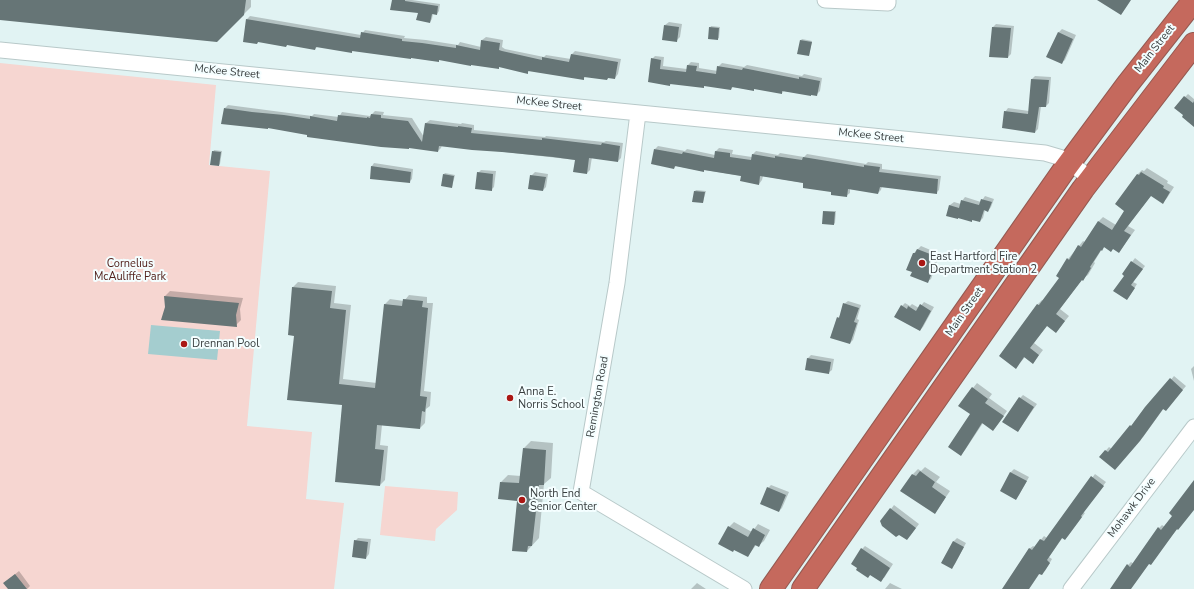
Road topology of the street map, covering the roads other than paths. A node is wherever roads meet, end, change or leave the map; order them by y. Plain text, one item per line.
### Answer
1 (825, 0) edge
2 (888, 0) edge
3 (1194, 0) edge
4 (1194, 44) edge
5 (0, 50) edge
6 (638, 113) junction
7 (1070, 162) junction
8 (1091, 178) junction
9 (982, 287) junction
10 (1004, 302) junction
11 (1194, 427) edge
12 (744, 589) edge
13 (771, 589) edge
14 (803, 589) edge
15 (1071, 589) edge

1 - 2 street
3 - 7 highway, Main Street
4 - 8 highway
5 - 6 street, McKee Street
6 - 7 street, McKee Street
6 - 12 street, Remington Road
7 - 8 street, McKee Street
7 - 9 highway, Main Street
8 - 10 highway
9 - 10 highway
9 - 13 highway, Main Street
10 - 14 highway
11 - 15 street, Mohawk Drive

